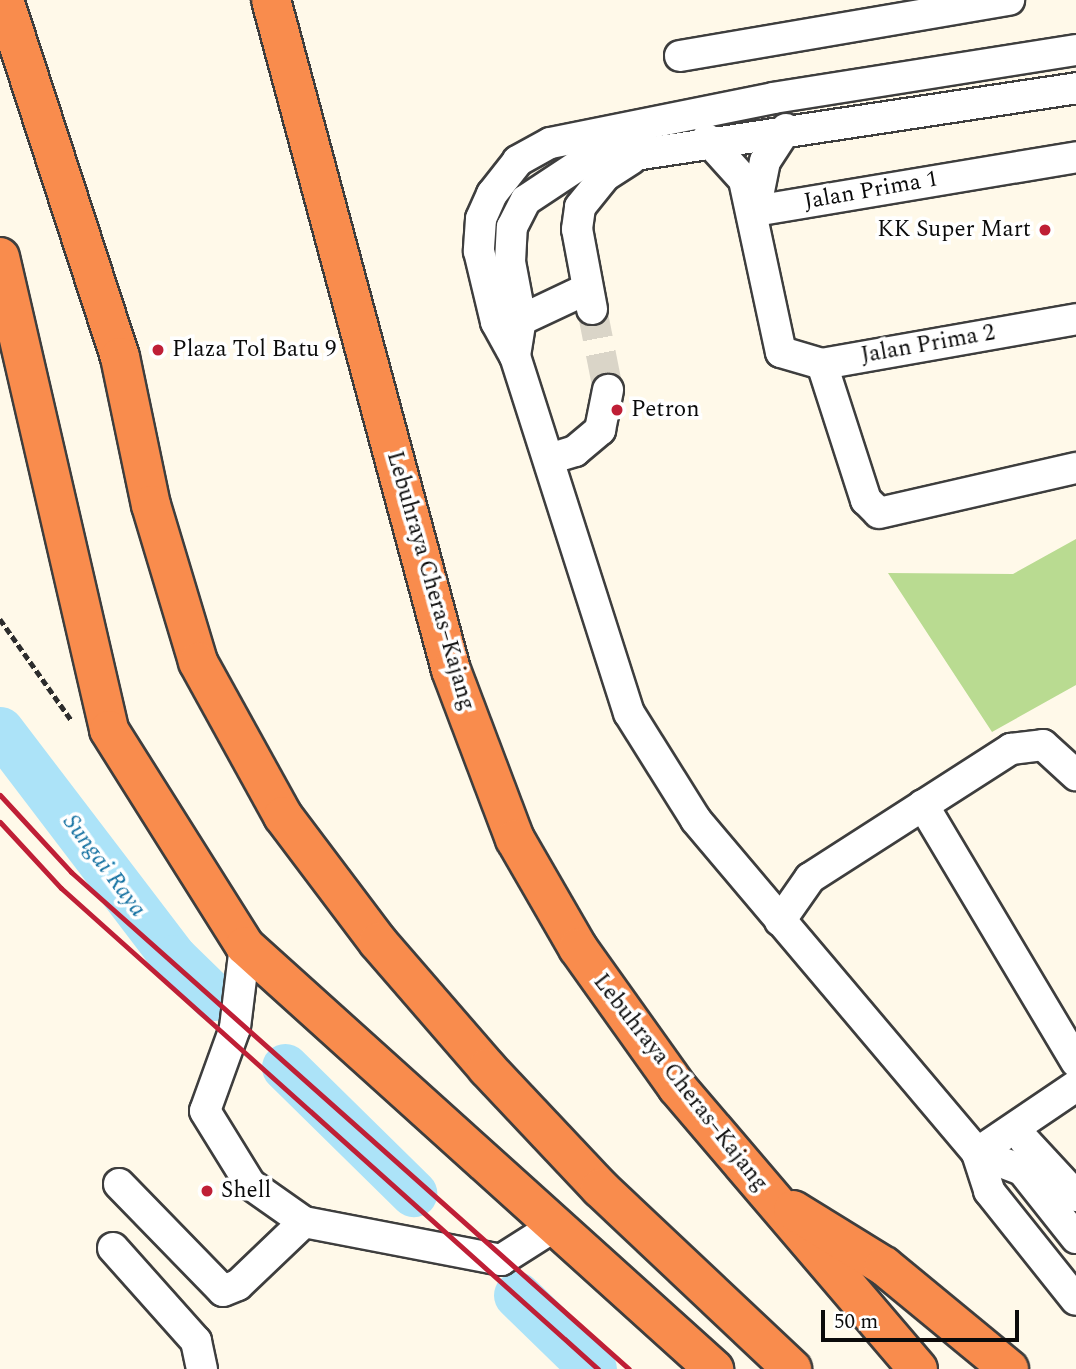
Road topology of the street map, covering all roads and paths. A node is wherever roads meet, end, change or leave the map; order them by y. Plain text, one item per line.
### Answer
1 (4, 0) edge
2 (271, 0) edge
3 (1009, 0) edge
4 (901, 9) edge
5 (1076, 50) edge
6 (680, 56) dead end
7 (1076, 88) edge
8 (786, 129) junction
9 (707, 139) junction
10 (646, 150) junction
11 (1076, 157) edge
12 (755, 211) junction
13 (0, 257) edge
14 (1076, 319) edge
15 (521, 320) junction
16 (515, 356) junction
17 (822, 364) junction
18 (608, 390) tunnel mouth
19 (549, 459) junction
20 (1076, 468) edge
21 (1076, 775) edge
22 (923, 805) junction
23 (780, 921) junction
24 (245, 946) junction
25 (1076, 1062) edge
26 (1076, 1086) edge
27 (1047, 1105) junction
28 (977, 1153) junction
29 (1023, 1155) junction
30 (119, 1184) dead end
31 (764, 1193) junction
32 (1076, 1196) edge
33 (304, 1222) junction
34 (553, 1227) junction
35 (1076, 1238) edge
36 (113, 1248) dead end
37 (1076, 1300) edge
38 (202, 1369) edge
39 (714, 1369) edge
40 (792, 1369) edge
41 (918, 1369) edge
42 (1009, 1369) edge

1 - 40 highway
2 - 31 highway, Lebuhraya Cheras–Kajang
3 - 4 street
4 - 6 street
5 - 16 street
7 - 8 street
8 - 9 street
8 - 12 street
9 - 10 street
9 - 12 street
10 - 15 street
10 - 15 street
11 - 12 street, Jalan Prima 1
12 - 17 street, Jalan Prima 2
13 - 24 highway
14 - 17 street, Jalan Prima 2
15 - 16 street
16 - 19 street
17 - 20 street
18 - 19 street
19 - 23 street
21 - 22 street
22 - 23 street
22 - 25 street
23 - 28 street
24 - 33 street
24 - 34 highway
26 - 27 street
27 - 28 street
27 - 29 street
28 - 29 street
28 - 37 street
29 - 32 street
29 - 35 street
30 - 33 street
31 - 41 highway, Lebuhraya Cheras–Kajang
31 - 42 highway
33 - 34 street
34 - 39 highway
36 - 38 street

